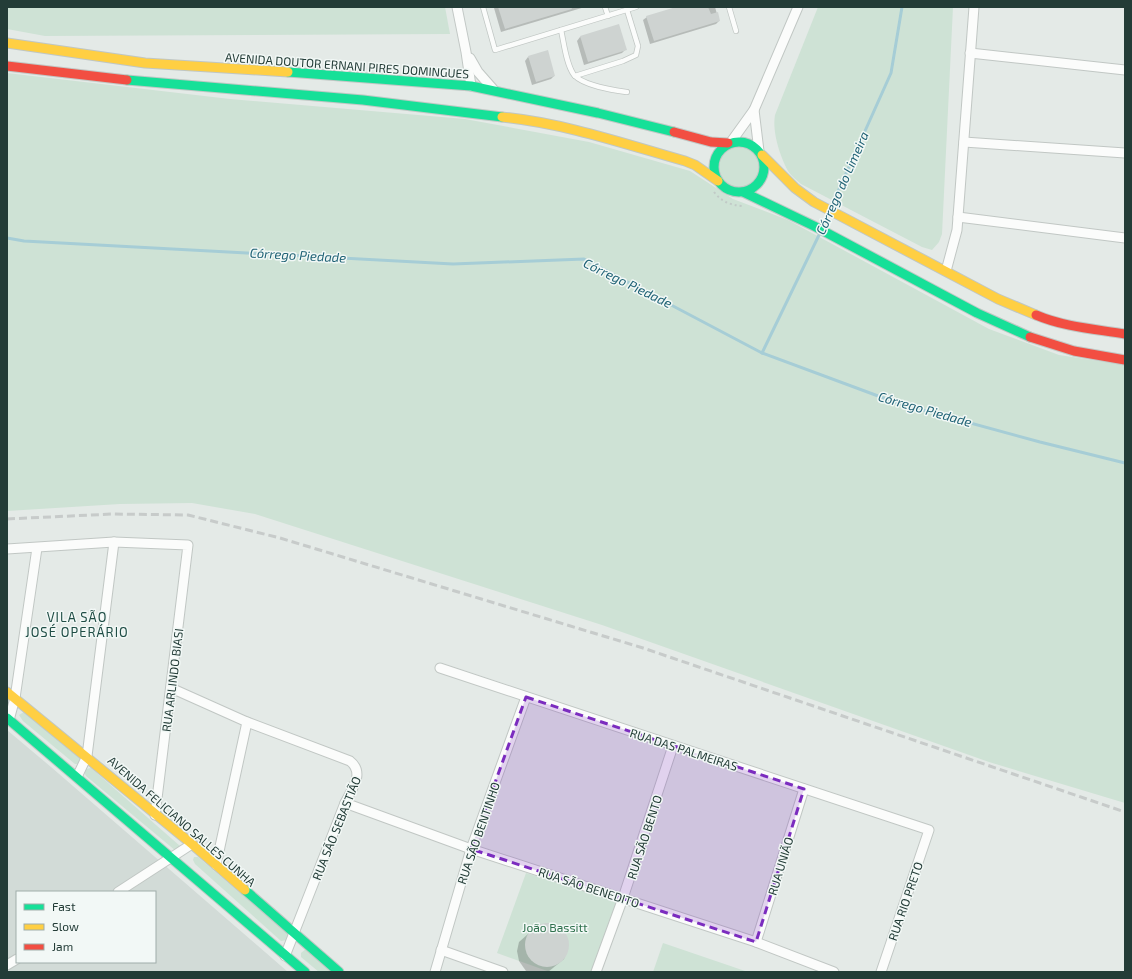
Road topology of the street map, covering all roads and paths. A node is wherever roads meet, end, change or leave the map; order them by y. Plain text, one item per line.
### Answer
1 (457, 7) edge
2 (483, 7) edge
3 (605, 7) edge
4 (636, 7) edge
5 (729, 7) edge
6 (798, 7) edge
7 (974, 7) edge
8 (627, 10) junction
9 (608, 16) junction
10 (561, 30) junction
11 (736, 31) dead end
12 (7, 43) edge
13 (466, 52) junction
14 (970, 53) junction
15 (7, 66) edge
16 (1125, 70) edge
17 (575, 76) junction
18 (471, 86) junction
19 (494, 91) junction
20 (627, 92) dead end
21 (754, 110) junction
22 (964, 142) junction
23 (729, 143) junction
24 (760, 153) junction
25 (1125, 153) edge
26 (718, 181) junction
27 (742, 192) junction
28 (958, 217) junction
29 (1125, 238) edge
30 (946, 271) junction
31 (1125, 334) edge
32 (1125, 360) edge
33 (114, 542) junction
34 (38, 548) junction
35 (7, 549) edge
36 (440, 668) dead end
37 (171, 688) junction
38 (7, 692) edge
39 (526, 697) junction
40 (14, 698) junction
41 (8, 719) edge
42 (247, 722) junction
43 (674, 746) junction
44 (87, 756) junction
45 (77, 777) junction
46 (804, 789) junction
47 (345, 803) junction
48 (155, 815) junction
49 (929, 830) joint
50 (192, 844) junction
51 (471, 849) junction
52 (169, 858) junction
53 (216, 865) junction
54 (120, 891) edge
55 (623, 898) junction
56 (294, 934) junction
57 (756, 942) junction
58 (441, 950) junction
59 (285, 956) junction
60 (16, 960) edge
61 (7, 966) edge
62 (305, 972) edge
63 (339, 972) edge
64 (435, 972) edge
65 (503, 972) edge
66 (596, 972) edge
67 (834, 972) edge
68 (881, 972) edge

1 - 13 street
2 - 10 lane
3 - 9 lane
4 - 8 lane
5 - 11 lane
6 - 21 street
7 - 14 street
8 - 9 lane
8 - 17 lane
9 - 10 lane
10 - 17 lane
12 - 18 main road, AVENIDA DOUTOR ERNANI PIRES DOMINGUES
13 - 18 street
13 - 19 street
14 - 16 street
14 - 22 street
15 - 26 main road
17 - 20 lane
18 - 19 main road, AVENIDA DOUTOR ERNANI PIRES DOMINGUES
19 - 23 main road, AVENIDA DOUTOR ERNANI PIRES DOMINGUES
21 - 23 street
21 - 24 street
22 - 25 street
22 - 28 street
23 - 24 main road
23 - 26 main road
24 - 27 main road
24 - 30 main road
26 - 27 main road
27 - 32 main road
28 - 29 street
28 - 30 street
30 - 31 main road
33 - 34 street
33 - 37 street, RUA ARLINDO BIASI
33 - 44 street
34 - 35 street
34 - 40 street
36 - 39 street, RUA DAS PALMEIRAS
37 - 42 street
37 - 48 street, RUA ARLINDO BIASI
38 - 40 main road, AVENIDA FELICIANO SALLES CUNHA
39 - 43 street, RUA DAS PALMEIRAS
39 - 51 street, RUA SÃO BENTINHO
40 - 41 street
40 - 44 main road, AVENIDA FELICIANO SALLES CUNHA
41 - 45 main road
42 - 47 street, RUA SÃO SEBASTIÃO
42 - 53 street
43 - 46 street, RUA DAS PALMEIRAS
43 - 55 street, RUA SÃO BENTO
44 - 45 street
44 - 48 main road, AVENIDA FELICIANO SALLES CUNHA
45 - 52 main road
46 - 49 street, RUA DAS PALMEIRAS
46 - 57 street, RUA UNIÃO
47 - 51 street, RUA SÃO BENEDITO
47 - 56 street, RUA SÃO SEBASTIÃO
48 - 50 main road, AVENIDA FELICIANO SALLES CUNHA
49 - 68 street, RUA RIO PRETO
50 - 52 street
50 - 53 main road, AVENIDA FELICIANO SALLES CUNHA
51 - 55 street, RUA SÃO BENEDITO
51 - 58 street, RUA SÃO BENTINHO
52 - 54 street
52 - 59 main road
53 - 56 main road, AVENIDA FELICIANO SALLES CUNHA
55 - 57 street, RUA SÃO BENEDITO
55 - 66 street, RUA SÃO BENTO
56 - 59 street, RUA SÃO SEBASTIÃO
56 - 63 main road, AVENIDA FELICIANO SALLES CUNHA
57 - 67 street, RUA SÃO BENEDITO
58 - 64 street, RUA SÃO BENTINHO
58 - 65 street
59 - 62 main road
60 - 61 street

